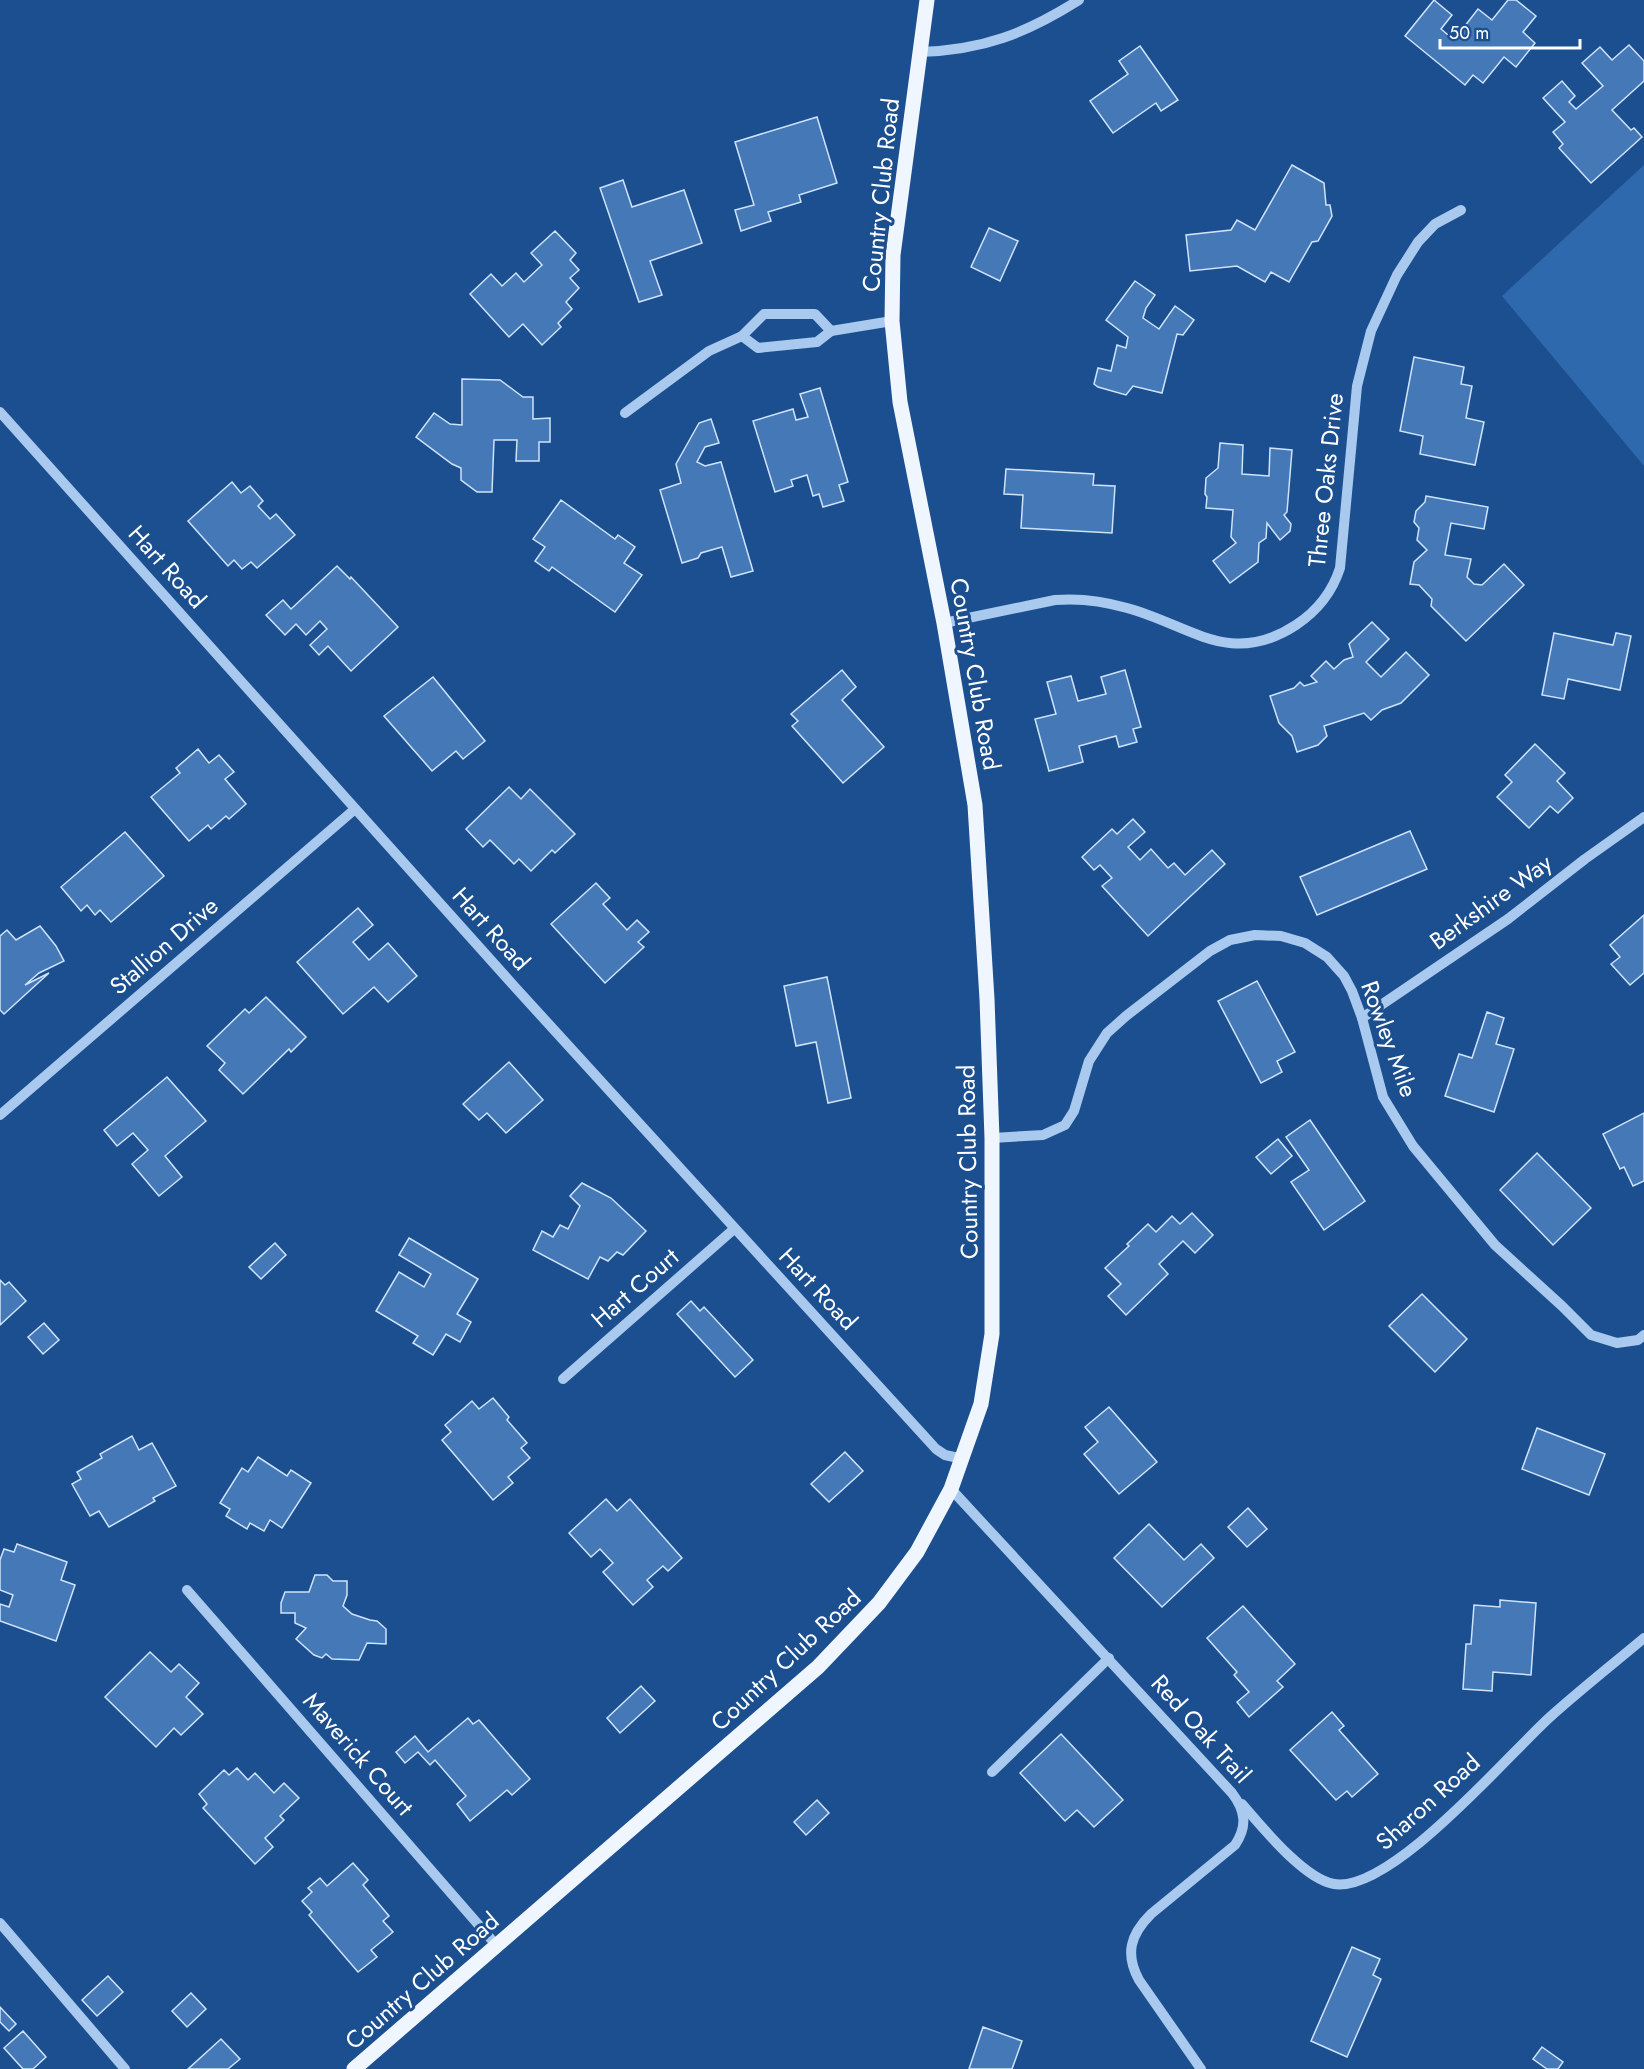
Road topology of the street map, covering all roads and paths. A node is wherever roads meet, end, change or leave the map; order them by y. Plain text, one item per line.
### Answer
1 (927, 0) edge
2 (1079, 0) edge
3 (920, 52) junction
4 (1461, 210) dead end
5 (892, 321) junction
6 (831, 332) junction
7 (742, 336) junction
8 (0, 412) edge
9 (625, 413) dead end
10 (944, 623) junction
11 (355, 809) junction
12 (1644, 817) edge
13 (1362, 1018) junction
14 (0, 1115) edge
15 (992, 1138) junction
16 (734, 1229) junction
17 (1644, 1335) edge
18 (563, 1379) dead end
19 (963, 1459) junction
20 (951, 1489) junction
21 (187, 1590) dead end
22 (1644, 1638) edge
23 (1109, 1658) junction
24 (992, 1772) dead end
25 (1232, 1793) junction
26 (0, 1923) edge
27 (497, 1946) junction
28 (125, 2069) edge
29 (354, 2069) edge
30 (1201, 2069) edge

1 - 3 main road, Country Club Road
2 - 3 street
3 - 5 main road, Country Club Road
4 - 10 street, Three Oaks Drive
5 - 6 street
5 - 10 main road, Country Club Road
6 - 7 street
6 - 7 street
7 - 9 street
8 - 11 street, Hart Road
10 - 15 main road, Country Club Road
11 - 14 street, Stallion Drive
11 - 16 street, Hart Road
12 - 13 street, Berkshire Way
13 - 15 street, Rowley Mile
13 - 17 street, Rowley Mile
15 - 19 main road, Country Club Road
16 - 18 street, Hart Court
16 - 19 street, Hart Road
19 - 20 main road, Country Club Road
20 - 23 street, Red Oak Trail
20 - 27 main road, Country Club Road
21 - 27 street, Maverick Court
22 - 25 street, Sharon Road
23 - 24 street
23 - 25 street, Red Oak Trail
25 - 30 street, Red Oak Trail
26 - 28 street
27 - 29 main road, Country Club Road

